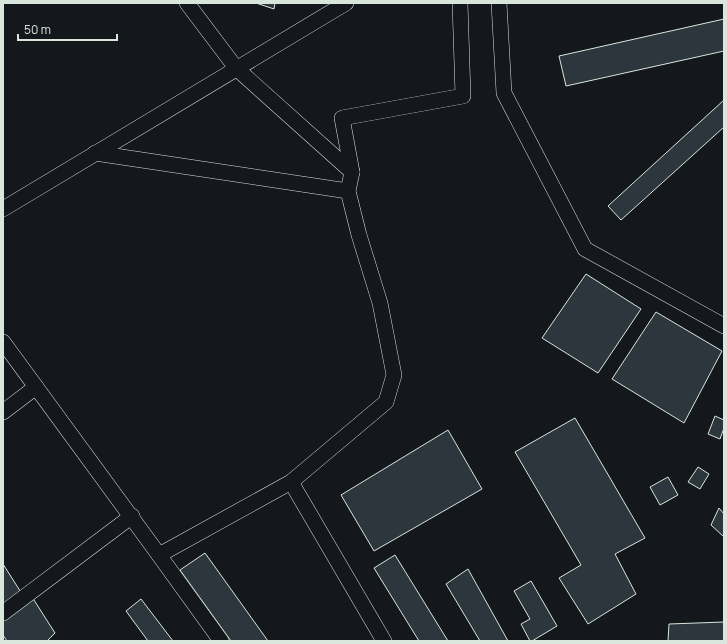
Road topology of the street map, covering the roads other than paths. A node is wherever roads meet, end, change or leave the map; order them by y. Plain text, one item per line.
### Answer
1 (187, 3) edge
2 (346, 3) edge
3 (460, 3) edge
4 (503, 5) edge
5 (236, 68) junction
6 (95, 153) junction
7 (352, 172) junction
8 (348, 191) junction
9 (3, 209) edge
10 (724, 326) edge
11 (3, 342) edge
12 (36, 387) junction
13 (3, 412) edge
14 (291, 482) junction
15 (132, 516) junction
16 (159, 555) junction
17 (3, 613) edge
18 (222, 641) edge
19 (384, 641) edge

1 - 5 street
2 - 5 street
3 - 7 street
4 - 10 street
5 - 6 street
5 - 7 street
6 - 8 street
6 - 9 street
7 - 8 street
8 - 14 street
11 - 12 street
12 - 13 street
12 - 15 street
14 - 16 street
14 - 19 street
15 - 16 street
15 - 17 street
16 - 18 street

